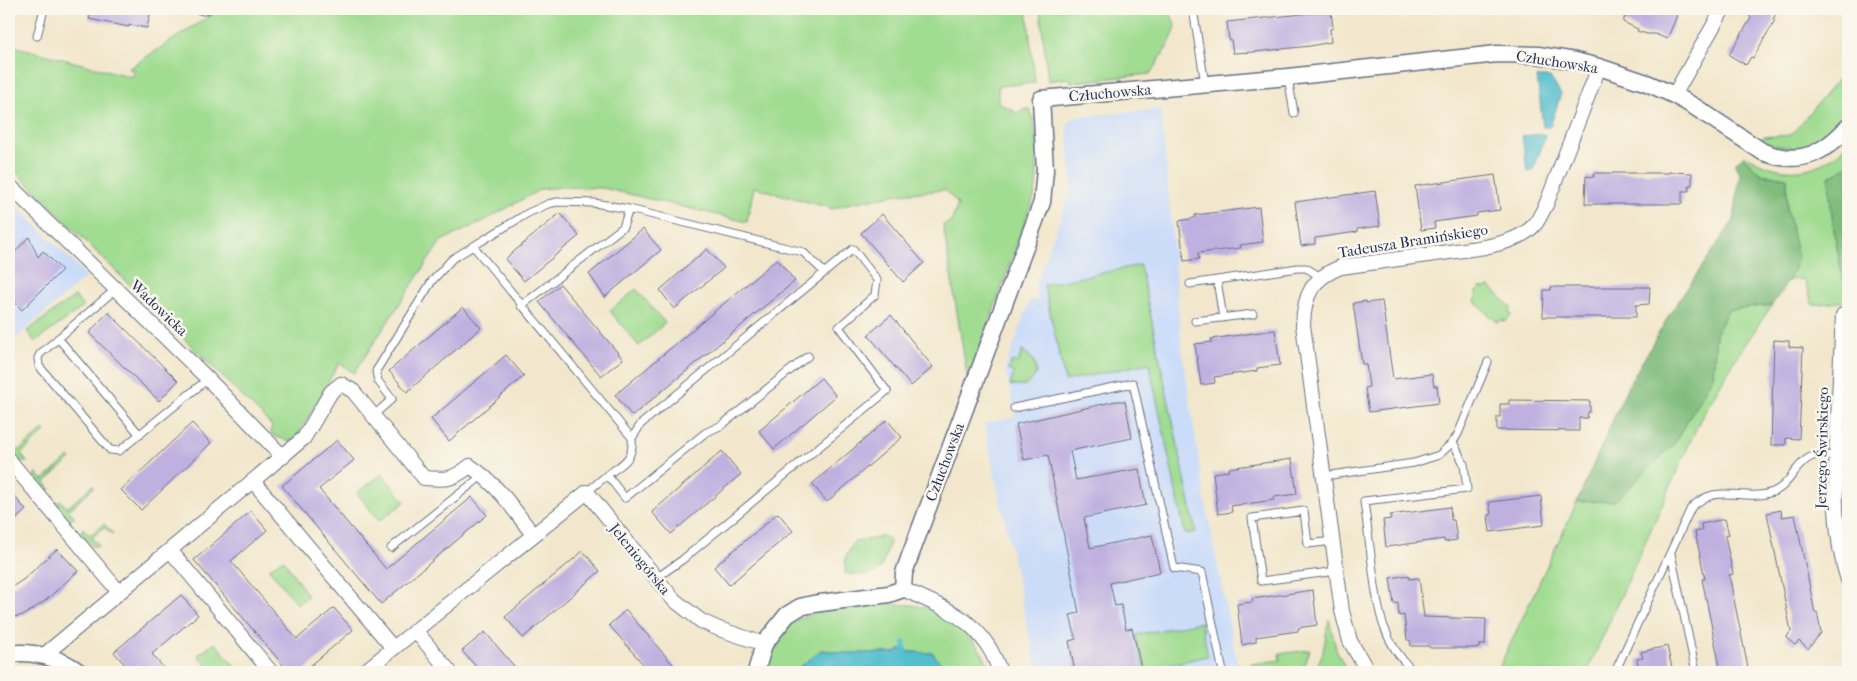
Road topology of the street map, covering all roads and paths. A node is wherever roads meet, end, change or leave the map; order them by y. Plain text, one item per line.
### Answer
1 (44, 9) edge
2 (195, 9) edge
3 (209, 9) edge
4 (1193, 9) edge
5 (1723, 9) edge
6 (37, 36) dead end
7 (1599, 67) junction
8 (1288, 77) junction
9 (1205, 84) junction
10 (1674, 95) junction
11 (1294, 113) dead end
12 (1848, 127) edge
13 (9, 185) edge
14 (629, 209) junction
15 (474, 247) junction
16 (824, 272) junction
17 (1321, 277) junction
18 (1218, 280) junction
19 (1190, 284) dead end
20 (116, 289) junction
21 (521, 306) junction
22 (1253, 314) dead end
23 (1843, 315) dead end
24 (1222, 318) junction
25 (1195, 321) dead end
26 (58, 338) junction
27 (808, 356) dead end
28 (1488, 362) dead end
29 (208, 379) junction
30 (1014, 408) dead end
31 (374, 415) junction
32 (140, 435) junction
33 (632, 438) junction
34 (1453, 442) junction
35 (1836, 456) junction
36 (283, 457) junction
37 (9, 460) edge
38 (483, 475) junction
39 (607, 476) junction
40 (1324, 476) junction
41 (253, 480) junction
42 (587, 492) junction
43 (1842, 504) edge
44 (533, 534) junction
45 (1333, 541) junction
46 (391, 548) dead end
47 (170, 550) junction
48 (1671, 554) junction
49 (1337, 571) junction
50 (655, 579) junction
51 (1848, 580) edge
52 (903, 589) junction
53 (119, 592) junction
54 (415, 630) junction
55 (764, 644) junction
56 (393, 648) junction
57 (9, 654) edge
58 (43, 656) junction
59 (79, 672) edge
60 (271, 672) edge
61 (364, 672) edge
62 (450, 672) edge
63 (756, 672) edge
64 (1000, 672) edge
65 (1222, 672) edge
66 (1368, 672) edge
67 (1414, 672) edge
68 (1615, 672) edge
69 (1696, 672) edge

1 - 6 lane
2 - 3 lane
4 - 9 lane
5 - 10 street
7 - 8 street, Człuchowska
7 - 10 street, Człuchowska
7 - 17 street, Tadeusza Bramińskiego
8 - 9 street, Człuchowska
8 - 11 lane
9 - 52 street, Człuchowska
10 - 12 street, Człuchowska
13 - 20 street, Wadowicka
14 - 15 lane
14 - 16 lane
14 - 21 lane
15 - 21 lane
15 - 31 lane
16 - 33 lane
16 - 50 lane
17 - 18 lane
17 - 40 street, Tadeusza Bramińskiego
18 - 19 lane
18 - 24 lane
20 - 26 lane
20 - 29 street, Wadowicka
21 - 33 lane
22 - 24 lane
23 - 35 street, Jerzego Świrskiego
24 - 25 lane
26 - 32 lane
26 - 32 lane
27 - 39 lane
28 - 34 lane
29 - 32 lane
29 - 36 street, Wadowicka
30 - 65 lane
31 - 36 street
31 - 38 street
33 - 39 lane
34 - 40 lane
34 - 67 lane
35 - 43 street, Jerzego Świrskiego
35 - 48 lane
36 - 41 street
37 - 53 street
38 - 44 street
38 - 46 lane
39 - 42 lane
40 - 45 street, Tadeusza Bramińskiego
41 - 47 street
41 - 56 street
42 - 44 street
42 - 50 street, Jeleniogórska
43 - 51 street, Jerzego Świrskiego
44 - 54 street
45 - 49 street, Tadeusza Bramińskiego
45 - 49 lane
47 - 53 street
47 - 60 street
48 - 68 lane
48 - 69 lane
49 - 66 street, Tadeusza Bramińskiego
50 - 55 street, Jeleniogórska
52 - 55 street
52 - 64 street
53 - 58 street
54 - 56 street
54 - 62 street
55 - 63 street
56 - 61 street
57 - 58 street
58 - 59 street

